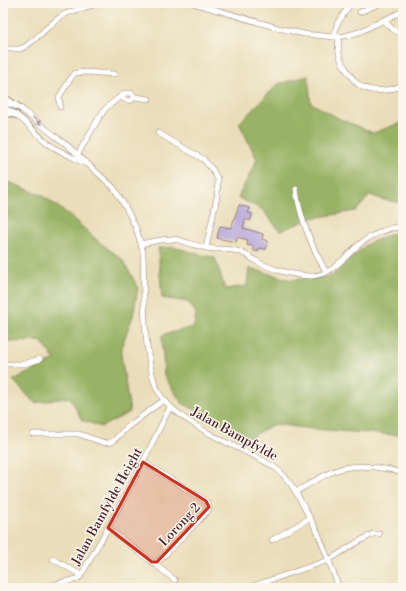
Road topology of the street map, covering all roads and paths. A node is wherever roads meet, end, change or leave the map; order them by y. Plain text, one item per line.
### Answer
1 (102, 3) edge
2 (193, 3) edge
3 (351, 3) edge
4 (381, 3) edge
5 (403, 11) edge
6 (360, 12) dead end
7 (384, 20) junction
8 (403, 33) edge
9 (337, 37) junction
10 (3, 50) edge
11 (114, 74) dead end
12 (403, 85) edge
13 (3, 97) edge
14 (149, 99) dead end
15 (3, 103) edge
16 (3, 108) edge
17 (20, 108) junction
18 (60, 108) dead end
19 (3, 114) edge
20 (16, 115) junction
21 (158, 133) dead end
22 (55, 136) junction
23 (49, 144) junction
24 (78, 154) junction
25 (90, 166) junction
26 (296, 189) dead end
27 (403, 226) edge
28 (141, 244) junction
29 (206, 248) junction
30 (326, 272) junction
31 (40, 359) dead end
32 (3, 364) edge
33 (164, 400) junction
34 (170, 407) junction
35 (33, 434) dead end
36 (143, 462) junction
37 (403, 473) edge
38 (296, 492) junction
39 (310, 518) junction
40 (108, 528) junction
41 (379, 534) dead end
42 (272, 540) dead end
43 (53, 558) dead end
44 (329, 560) junction
45 (155, 562) junction
46 (81, 575) junction
47 (175, 580) dead end
48 (40, 588) edge
49 (247, 588) edge
50 (339, 588) edge
51 (386, 588) edge
52 (392, 588) edge

1 - 10 street
2 - 9 street
3 - 9 street
4 - 6 street
5 - 7 street
7 - 8 street
7 - 9 street
9 - 12 street
11 - 18 street
13 - 17 main road
14 - 24 street
15 - 17 street, Jalan Bampfylde
16 - 20 street, Jalan Bampfylde
17 -> 22 street, Jalan Bampfylde
19 - 20 main road
20 - 23 street, Jalan Bampfylde
21 - 29 street
22 - 23 street
22 - 24 street, Jalan Bampfylde
23 - 25 street, Jalan Bampfylde
24 - 25 street, Jalan Bampfylde
25 - 28 street, Jalan Bampfylde
26 - 30 street
27 - 30 street
28 - 29 street
28 - 33 street, Jalan Bampfylde
29 - 30 street
31 - 32 street
33 - 34 street, Jalan Bampfylde
33 - 35 street
34 - 36 street, Jalan Bamfylde Height
34 - 38 street, Jalan Bampfylde
36 - 40 street, Jalan Bamfylde Height
36 - 45 street, Lorong 2
37 - 38 street
38 - 39 street, Jalan Bampfylde
39 - 42 street
39 - 44 street, Jalan Bampfylde
40 - 45 street
40 - 46 street, Jalan Bamfylde Height
41 - 44 street
43 - 46 street
44 - 49 street
44 - 50 street, Jalan Bampfylde
45 - 47 street
46 - 48 street, Jalan Bamfylde Height
51 - 52 street

